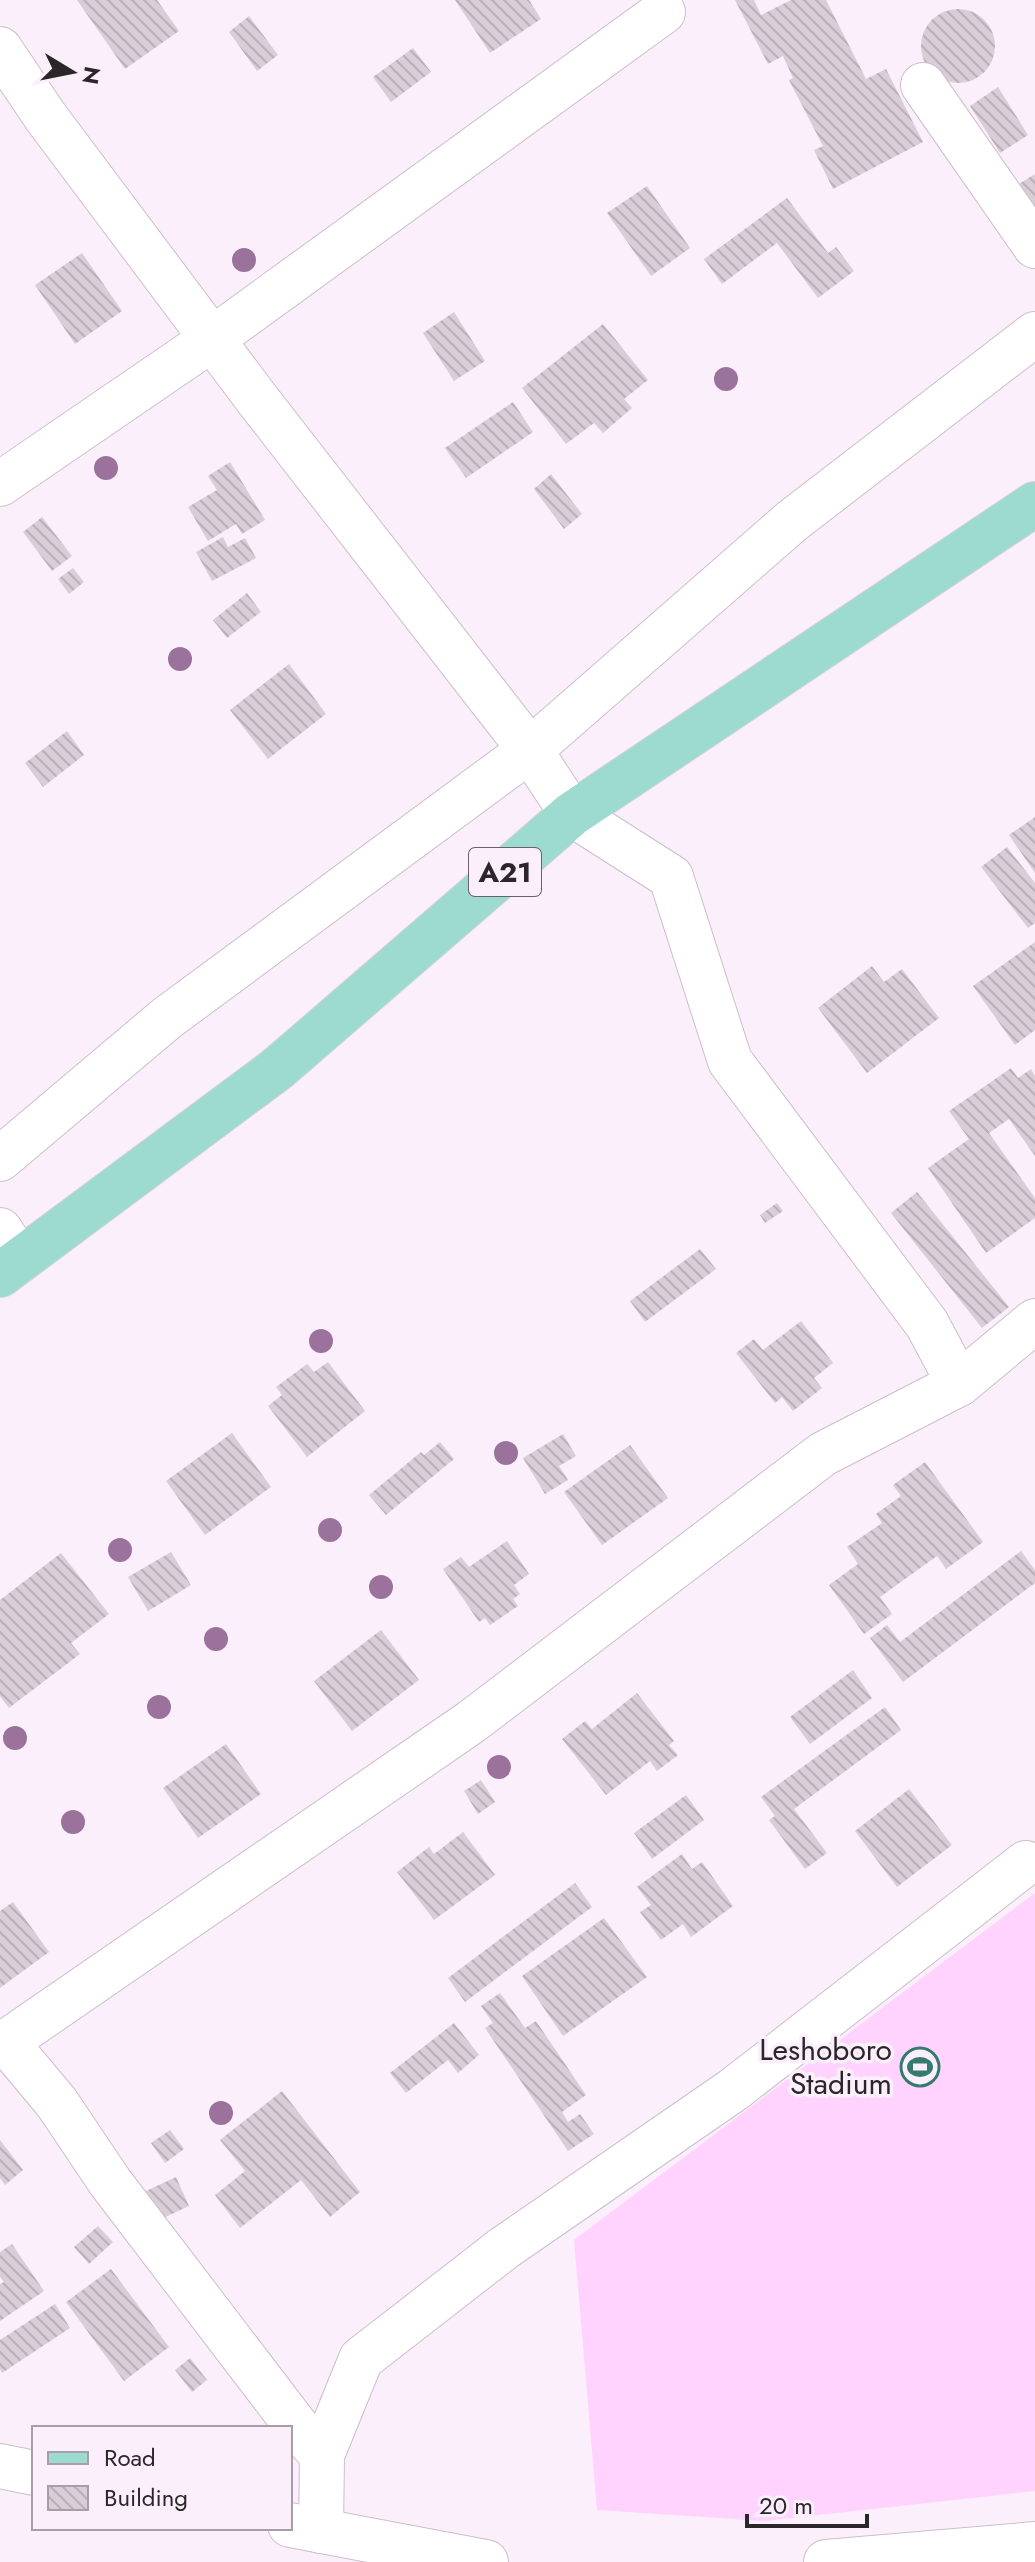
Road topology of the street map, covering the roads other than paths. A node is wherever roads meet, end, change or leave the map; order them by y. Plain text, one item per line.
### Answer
1 (663, 12) dead end
2 (0, 49) edge
3 (923, 85) dead end
4 (1035, 246) edge
5 (1035, 334) edge
6 (212, 339) junction
7 (0, 484) edge
8 (1035, 504) edge
9 (530, 750) junction
10 (572, 814) junction
11 (0, 1159) edge
12 (7, 1255) edge
13 (1035, 1321) edge
14 (959, 1384) junction
15 (1026, 1863) dead end
16 (3, 2043) edge
17 (322, 2455) junction
18 (0, 2466) edge
19 (32, 2473) edge
20 (306, 2528) edge
21 (1035, 2544) edge
22 (486, 2562) edge
23 (826, 2562) edge

1 - 6 street
2 - 6 street
3 - 4 street
5 - 9 street
6 - 7 street
6 - 9 street
8 - 10 main road, A21
9 - 10 street
9 - 11 street
10 - 12 main road, A21
10 - 14 street
13 - 14 street
14 - 16 street
15 - 17 street
16 - 17 street
17 - 20 street
18 - 19 street
20 - 22 street
21 - 23 street

